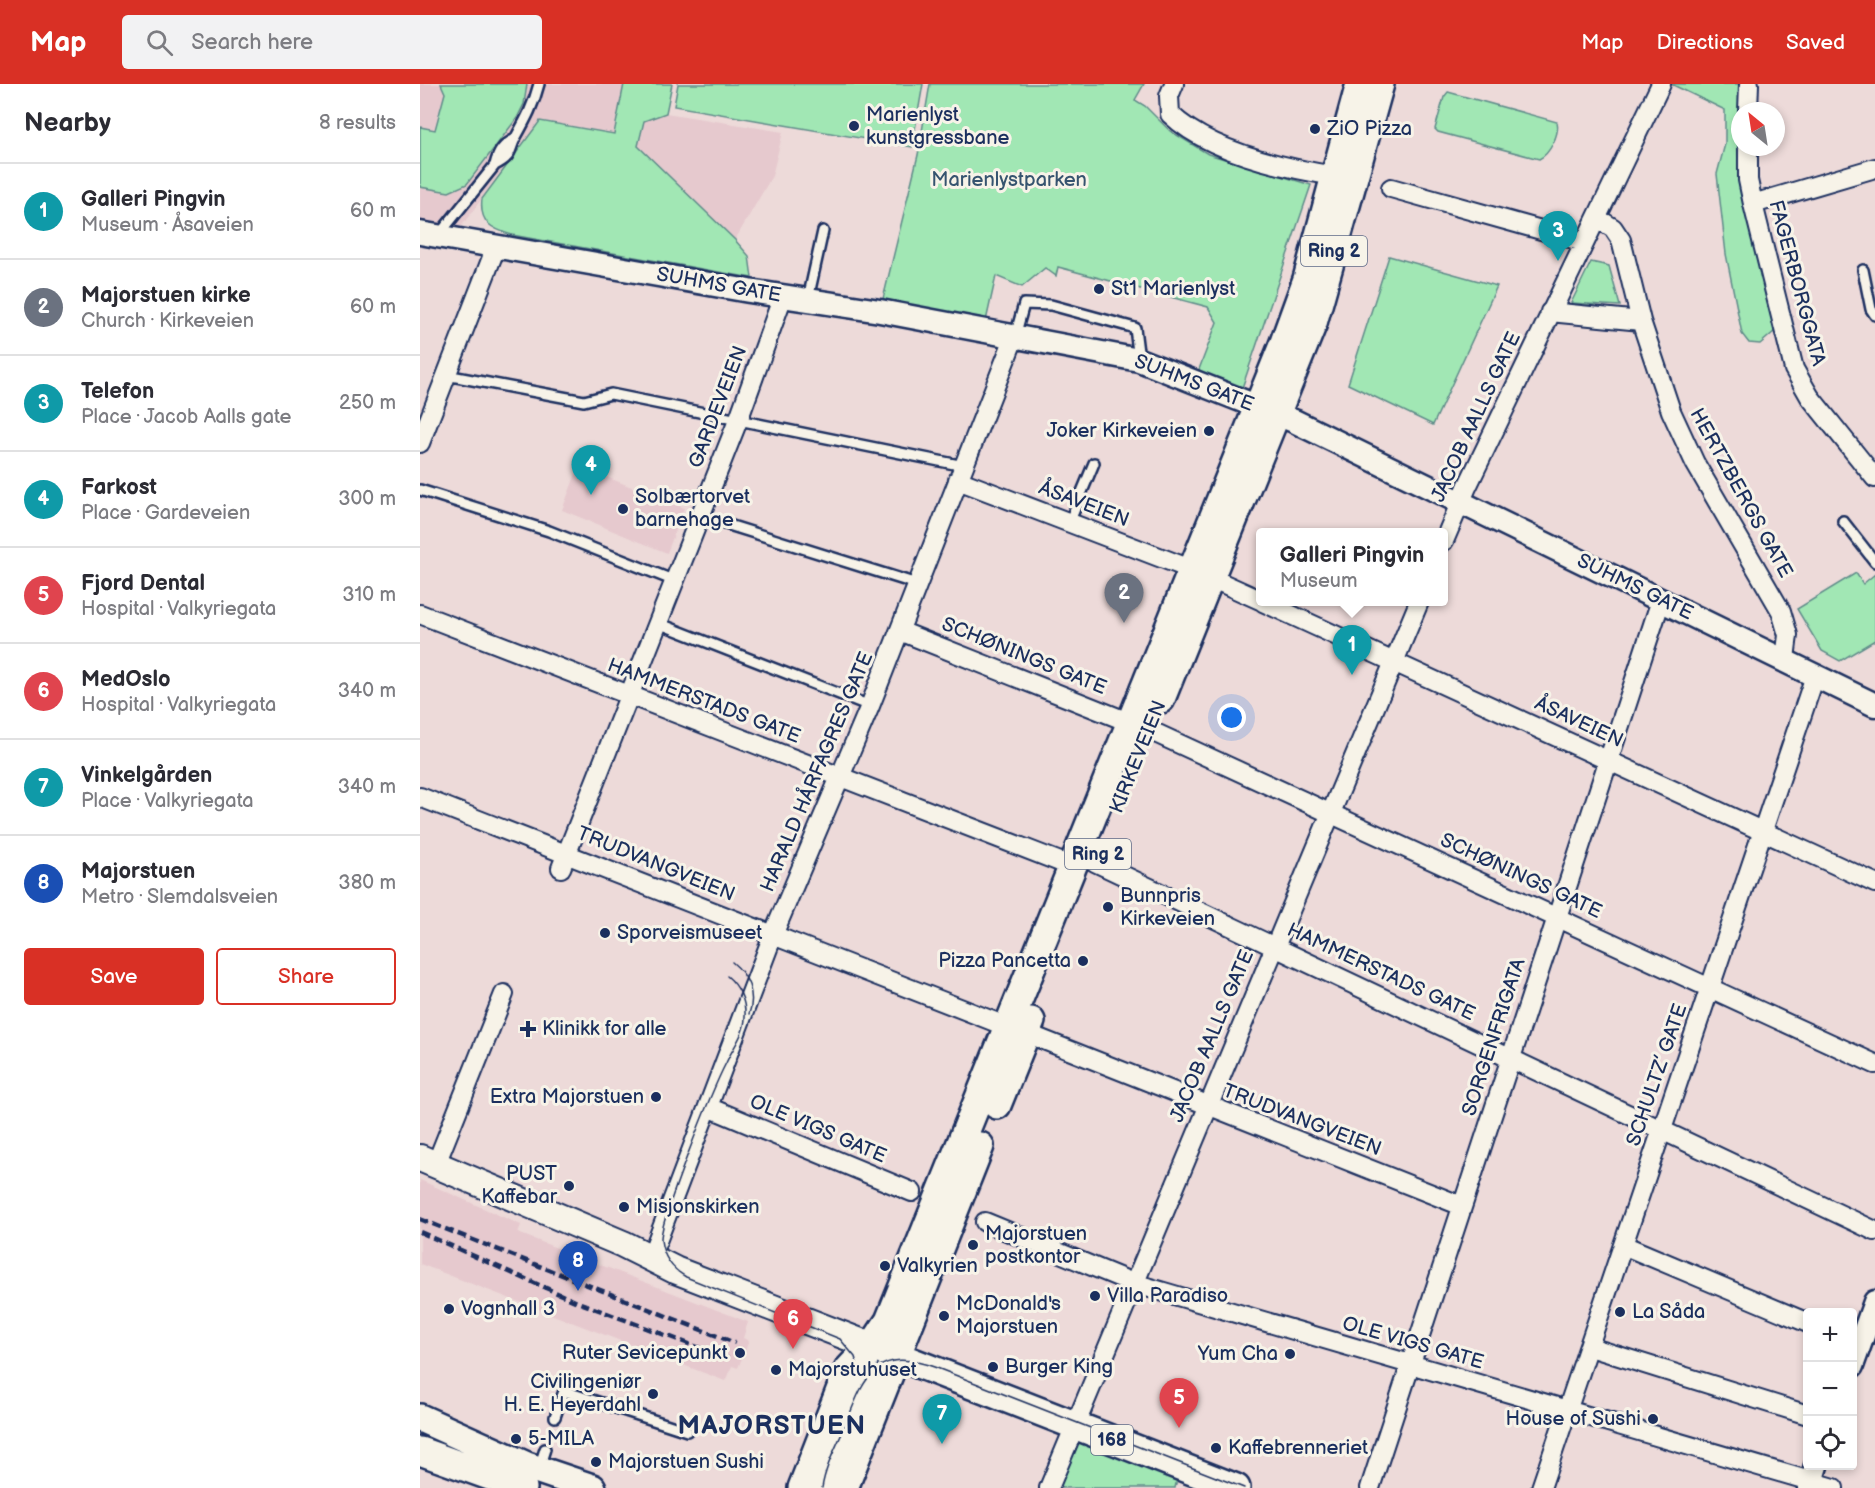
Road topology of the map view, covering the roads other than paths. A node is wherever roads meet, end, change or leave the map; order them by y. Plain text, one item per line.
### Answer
1 (539, 84) edge
2 (1174, 84) edge
3 (1360, 84) edge
4 (1380, 84) edge
5 (1661, 84) edge
6 (1749, 84) edge
7 (1748, 102) edge
8 (1748, 156) edge
9 (1875, 168) edge
10 (1335, 176) junction
11 (1391, 188) dead end
12 (1753, 204) junction
13 (1597, 218) junction
14 (823, 231) dead end
15 (429, 235) edge
16 (1584, 242) junction
17 (496, 247) junction
18 (1863, 270) dead end
19 (783, 296) junction
20 (808, 300) junction
21 (1550, 312) junction
22 (1875, 315) edge
23 (1641, 321) junction
24 (1014, 338) junction
25 (1139, 360) junction
26 (446, 375) junction
27 (1268, 411) junction
28 (739, 418) junction
29 (420, 443) edge
30 (1094, 463) dead end
31 (961, 473) junction
32 (1875, 478) edge
33 (420, 490) edge
34 (1460, 502) junction
35 (700, 516) junction
36 (1844, 521) dead end
37 (1069, 523) junction
38 (1448, 530) edge
39 (1875, 562) edge
40 (1202, 574) junction
41 (675, 581) junction
42 (917, 584) junction
43 (1256, 598) edge
44 (1661, 600) junction
45 (1273, 606) edge
46 (1417, 606) edge
47 (420, 614) edge
48 (658, 623) junction
49 (900, 631) junction
50 (1785, 659) junction
51 (1394, 661) junction
52 (1815, 676) junction
53 (629, 695) junction
54 (1875, 705) edge
55 (870, 706) junction
56 (1140, 727) junction
57 (1608, 760) junction
58 (840, 777) junction
59 (420, 797) edge
60 (1328, 813) junction
61 (1760, 832) junction
62 (564, 860) junction
63 (1084, 864) junction
64 (1875, 883) edge
65 (1557, 917) junction
66 (773, 935) junction
67 (1274, 947) junction
68 (1710, 988) junction
69 (504, 994) dead end
70 (1017, 1030) junction
71 (1510, 1058) junction
72 (1875, 1064) edge
73 (708, 1107) junction
74 (1207, 1107) junction
75 (1662, 1130) junction
76 (428, 1161) edge
77 (912, 1192) dead end
78 (1462, 1206) junction
79 (985, 1222) dead end
80 (1875, 1231) edge
81 (1623, 1245) junction
82 (651, 1257) junction
83 (1133, 1283) junction
84 (1875, 1302) edge
85 (1803, 1321) edge
86 (872, 1346) junction
87 (1857, 1346) edge
88 (1590, 1347) junction
89 (898, 1356) junction
90 (1410, 1366) junction
91 (1566, 1411) junction
92 (1803, 1414) edge
93 (555, 1418) dead end
94 (420, 1419) edge
95 (1075, 1425) junction
96 (687, 1431) dead end
97 (420, 1451) edge
98 (533, 1468) edge
99 (806, 1476) edge
100 (1812, 1478) edge
101 (592, 1488) edge
102 (792, 1488) edge
103 (824, 1488) edge
104 (844, 1488) edge
105 (1049, 1488) edge
106 (1236, 1488) edge
107 (1370, 1488) edge
108 (1541, 1488) edge
109 (1834, 1488) edge

1 - 15 lane
2 - 10 street
3 - 10 main road, KIRKEVEIEN / Ring 2
4 - 27 main road, KIRKEVEIEN / Ring 2
5 - 13 street, JACOB AALLS GATE
6 - 7 street
8 - 12 street, FAGERBORGGATA
9 - 12 street
10 - 27 main road, KIRKEVEIEN / Ring 2
11 - 16 street
12 - 32 street, FAGERBORGGATA
13 - 16 street, JACOB AALLS GATE
13 - 23 street, HERTZBERGS GATE
14 - 20 lane
15 - 17 street, SUHMS GATE
16 - 21 street, JACOB AALLS GATE
17 - 19 street, SUHMS GATE
17 - 26 street
18 - 22 lane
19 - 20 street, SUHMS GATE
19 - 28 street, GARDEVEIEN
20 - 24 street, SUHMS GATE
21 - 23 street
21 - 34 street, JACOB AALLS GATE
23 - 50 street, HERTZBERGS GATE
24 - 25 street, SUHMS GATE
24 - 25 lane
24 - 31 street, HARALD HÅRFAGRES GATE
25 - 27 street, SUHMS GATE
26 - 28 lane
26 - 29 street
27 - 34 street, SUHMS GATE
27 - 40 main road, KIRKEVEIEN / Ring 2
28 - 31 lane
28 - 35 street, GARDEVEIEN
30 - 37 lane
31 - 37 street, ÅSAVEIEN
31 - 42 street, HARALD HÅRFAGRES GATE
33 - 41 lane
34 - 38 street, JACOB AALLS GATE
34 - 44 street, SUHMS GATE
35 - 41 street, GARDEVEIEN
35 - 42 lane
36 - 39 lane
37 - 40 street, ÅSAVEIEN
40 - 43 street, ÅSAVEIEN
40 - 56 main road, KIRKEVEIEN / Ring 2
41 - 48 street, GARDEVEIEN
42 - 49 street, HARALD HÅRFAGRES GATE
44 - 50 street, SUHMS GATE
44 - 57 street, SORGENFRIGATA
45 - 51 street, ÅSAVEIEN
46 - 51 street, JACOB AALLS GATE
47 - 53 street, HAMMERSTADS GATE
48 - 53 street, GARDEVEIEN
48 - 55 lane
49 - 55 street, HARALD HÅRFAGRES GATE
49 - 56 street, SCHØNINGS GATE
50 - 52 street, SUHMS GATE
51 - 57 street, ÅSAVEIEN
51 - 60 street, JACOB AALLS GATE
52 - 54 street, SUHMS GATE
52 - 61 street, SCHULTZ’ GATE
53 - 58 street, HAMMERSTADS GATE
53 - 62 street, GARDEVEIEN
55 - 58 street, HARALD HÅRFAGRES GATE
56 - 60 street, SCHØNINGS GATE
56 - 63 main road, KIRKEVEIEN / Ring 2
57 - 61 street, ÅSAVEIEN
57 - 65 street, SORGENFRIGATA
58 - 63 street, HAMMERSTADS GATE
58 - 66 street, HARALD HÅRFAGRES GATE
59 - 62 street, TRUDVANGVEIEN
60 - 65 street, SCHØNINGS GATE
60 - 67 street, JACOB AALLS GATE
61 - 64 street, ÅSAVEIEN
61 - 68 street, SCHULTZ’ GATE
62 - 66 street, TRUDVANGVEIEN
63 - 67 street, HAMMERSTADS GATE
63 - 70 main road, KIRKEVEIEN / Ring 2
65 - 68 street, SCHØNINGS GATE
65 - 71 street, SORGENFRIGATA
66 - 70 street, TRUDVANGVEIEN
66 - 73 street, HARALD HÅRFAGRES GATE
67 - 71 street, HAMMERSTADS GATE
67 - 74 street, JACOB AALLS GATE
68 - 72 street, SCHØNINGS GATE
68 - 75 street, SCHULTZ’ GATE
69 - 76 street
70 - 74 street, TRUDVANGVEIEN
70 - 86 main road, KIRKEVEIEN / Ring 2
70 - 89 main road, KIRKEVEIEN / Ring 2
71 - 75 street, HAMMERSTADS GATE
71 - 78 street, SORGENFRIGATA
73 - 77 street, OLE VIGS GATE
73 - 82 street, HARALD HÅRFAGRES GATE
74 - 78 street, TRUDVANGVEIEN
74 - 83 street, JACOB AALLS GATE
75 - 80 street, HAMMERSTADS GATE
75 - 81 street, SCHULTZ’ GATE
76 - 82 main road
78 - 90 street, SORGENFRIGATA
79 - 83 street, OLE VIGS GATE
81 - 85 street
81 - 88 street, SCHULTZ’ GATE
82 - 86 main road
83 - 90 street, OLE VIGS GATE
83 - 95 street, JACOB AALLS GATE
84 - 87 street
86 - 89 main road, 168
86 - 99 main road, KIRKEVEIEN / Ring 2
86 - 103 street, KIRKEVEIEN
88 - 91 street, SCHULTZ’ GATE
88 - 92 street
89 - 95 main road, 168
89 - 104 main road, KIRKEVEIEN / Ring 2
90 - 91 street, OLE VIGS GATE
90 - 107 street, SORGENFRIGATA
91 - 100 street, OLE VIGS GATE
91 - 108 street, SCHULTZ’ GATE
93 - 96 lane
94 - 98 main road
95 - 105 street, JACOB AALLS GATE
95 - 106 main road, 168
97 - 98 main road
98 - 101 main road
99 - 102 main road, KIRKEVEIEN
100 - 109 street, OLE VIGS GATE

